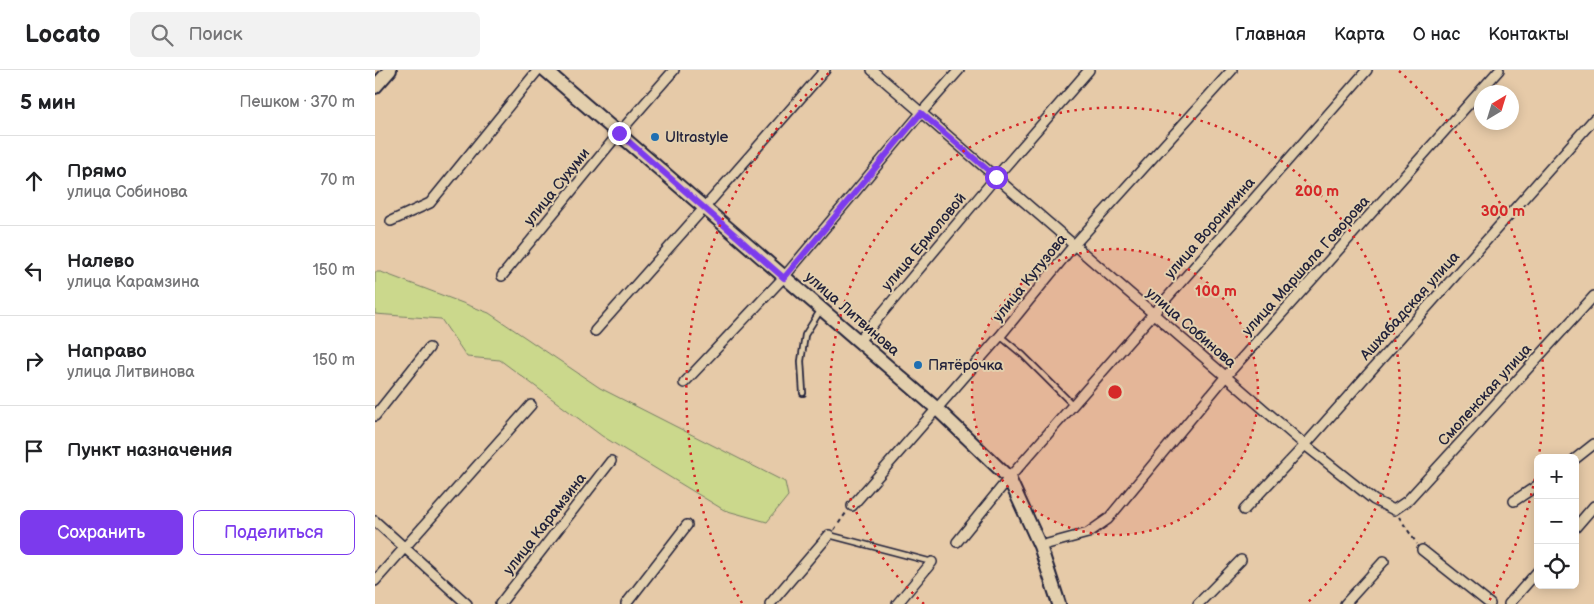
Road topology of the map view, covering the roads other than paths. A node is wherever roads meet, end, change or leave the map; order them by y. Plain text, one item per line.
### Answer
1 (389, 70) edge
2 (538, 70) edge
3 (545, 70) edge
4 (674, 70) edge
5 (825, 70) edge
6 (871, 70) edge
7 (959, 70) edge
8 (1089, 70) edge
9 (1231, 70) edge
10 (1367, 70) edge
11 (1499, 70) edge
12 (375, 86) edge
13 (921, 113) junction
14 (1594, 119) edge
15 (619, 133) junction
16 (996, 177) junction
17 (705, 208) junction
18 (391, 221) dead end
19 (1074, 245) junction
20 (502, 276) dead end
21 (784, 278) junction
22 (1594, 296) edge
23 (821, 310) junction
24 (1153, 314) junction
25 (595, 330) dead end
26 (1000, 336) junction
27 (859, 342) junction
28 (429, 348) dead end
29 (1226, 376) junction
30 (683, 383) dead end
31 (803, 393) dead end
32 (531, 405) dead end
33 (1073, 405) junction
34 (936, 408) junction
35 (375, 416) edge
36 (1594, 444) edge
37 (1305, 445) junction
38 (1579, 456) edge
39 (611, 461) dead end
40 (1009, 478) junction
41 (1534, 488) edge
42 (1514, 501) dead end
43 (852, 506) road end
44 (1594, 506) edge
45 (1244, 510) dead end
46 (1394, 510) joint
47 (375, 521) edge
48 (1579, 523) edge
49 (687, 525) dead end
50 (829, 536) joint
51 (957, 542) dead end
52 (1040, 546) junction
53 (404, 547) junction
54 (1422, 550) road end
55 (1241, 560) dead end
56 (1384, 561) dead end
57 (932, 562) joint
58 (1534, 576) edge
59 (375, 581) edge
60 (467, 604) edge
61 (500, 604) edge
62 (625, 604) edge
63 (770, 604) edge
64 (897, 604) edge
65 (1059, 604) edge
66 (1198, 604) edge
67 (1345, 604) edge
68 (1490, 604) edge
69 (1509, 604) edge

1 - 12 street
2 - 18 street
3 - 15 street, улица Литвинова
4 - 15 street, улица Сухуми
5 - 17 street
6 - 13 street, улица Собинова
7 - 13 street
8 - 16 street, улица Ермоловой
9 - 19 street, улица Кутузова
10 - 24 street, улица Воронихина
11 - 29 street, улица Маршала Говорова
13 - 16 street, улица Собинова
13 - 21 street
14 - 37 street, Ашхабадская улица
15 - 17 street, улица Литвинова
15 - 20 street, улица Сухуми
16 - 19 street, улица Собинова
16 - 27 street, улица Ермоловой
17 - 21 street, улица Литвинова
17 - 25 street
19 - 24 street, улица Собинова
19 - 26 street, улица Кутузова
21 - 23 street, улица Литвинова
21 - 30 street
22 - 46 street, Смоленская улица
23 - 27 street, улица Литвинова
23 - 31 lane
24 - 29 street, улица Собинова
24 - 33 street, улица Воронихина
26 - 33 lane
26 - 34 street, улица Кутузова
27 - 34 street, улица Литвинова
28 - 35 street
29 - 37 street, улица Собинова
29 - 52 street, улица Маршала Говорова
32 - 53 street
33 - 40 street, улица Воронихина
34 - 40 street, улица Литвинова
34 - 43 street, улица Кутузова
36 - 38 street
37 - 45 street, Ашхабадская улица
37 - 46 street, улица Собинова
39 - 61 street, улица Карамзина
40 - 51 street, улица Воронихина
40 - 52 street, улица Литвинова
41 - 42 street
44 - 48 street
47 - 53 street
49 - 62 street
50 - 57 lane
50 - 63 street
52 - 65 street, улица Литвинова
53 - 59 street
53 - 60 street
54 - 68 street
55 - 66 street
56 - 67 street
57 - 64 street
58 - 69 street

